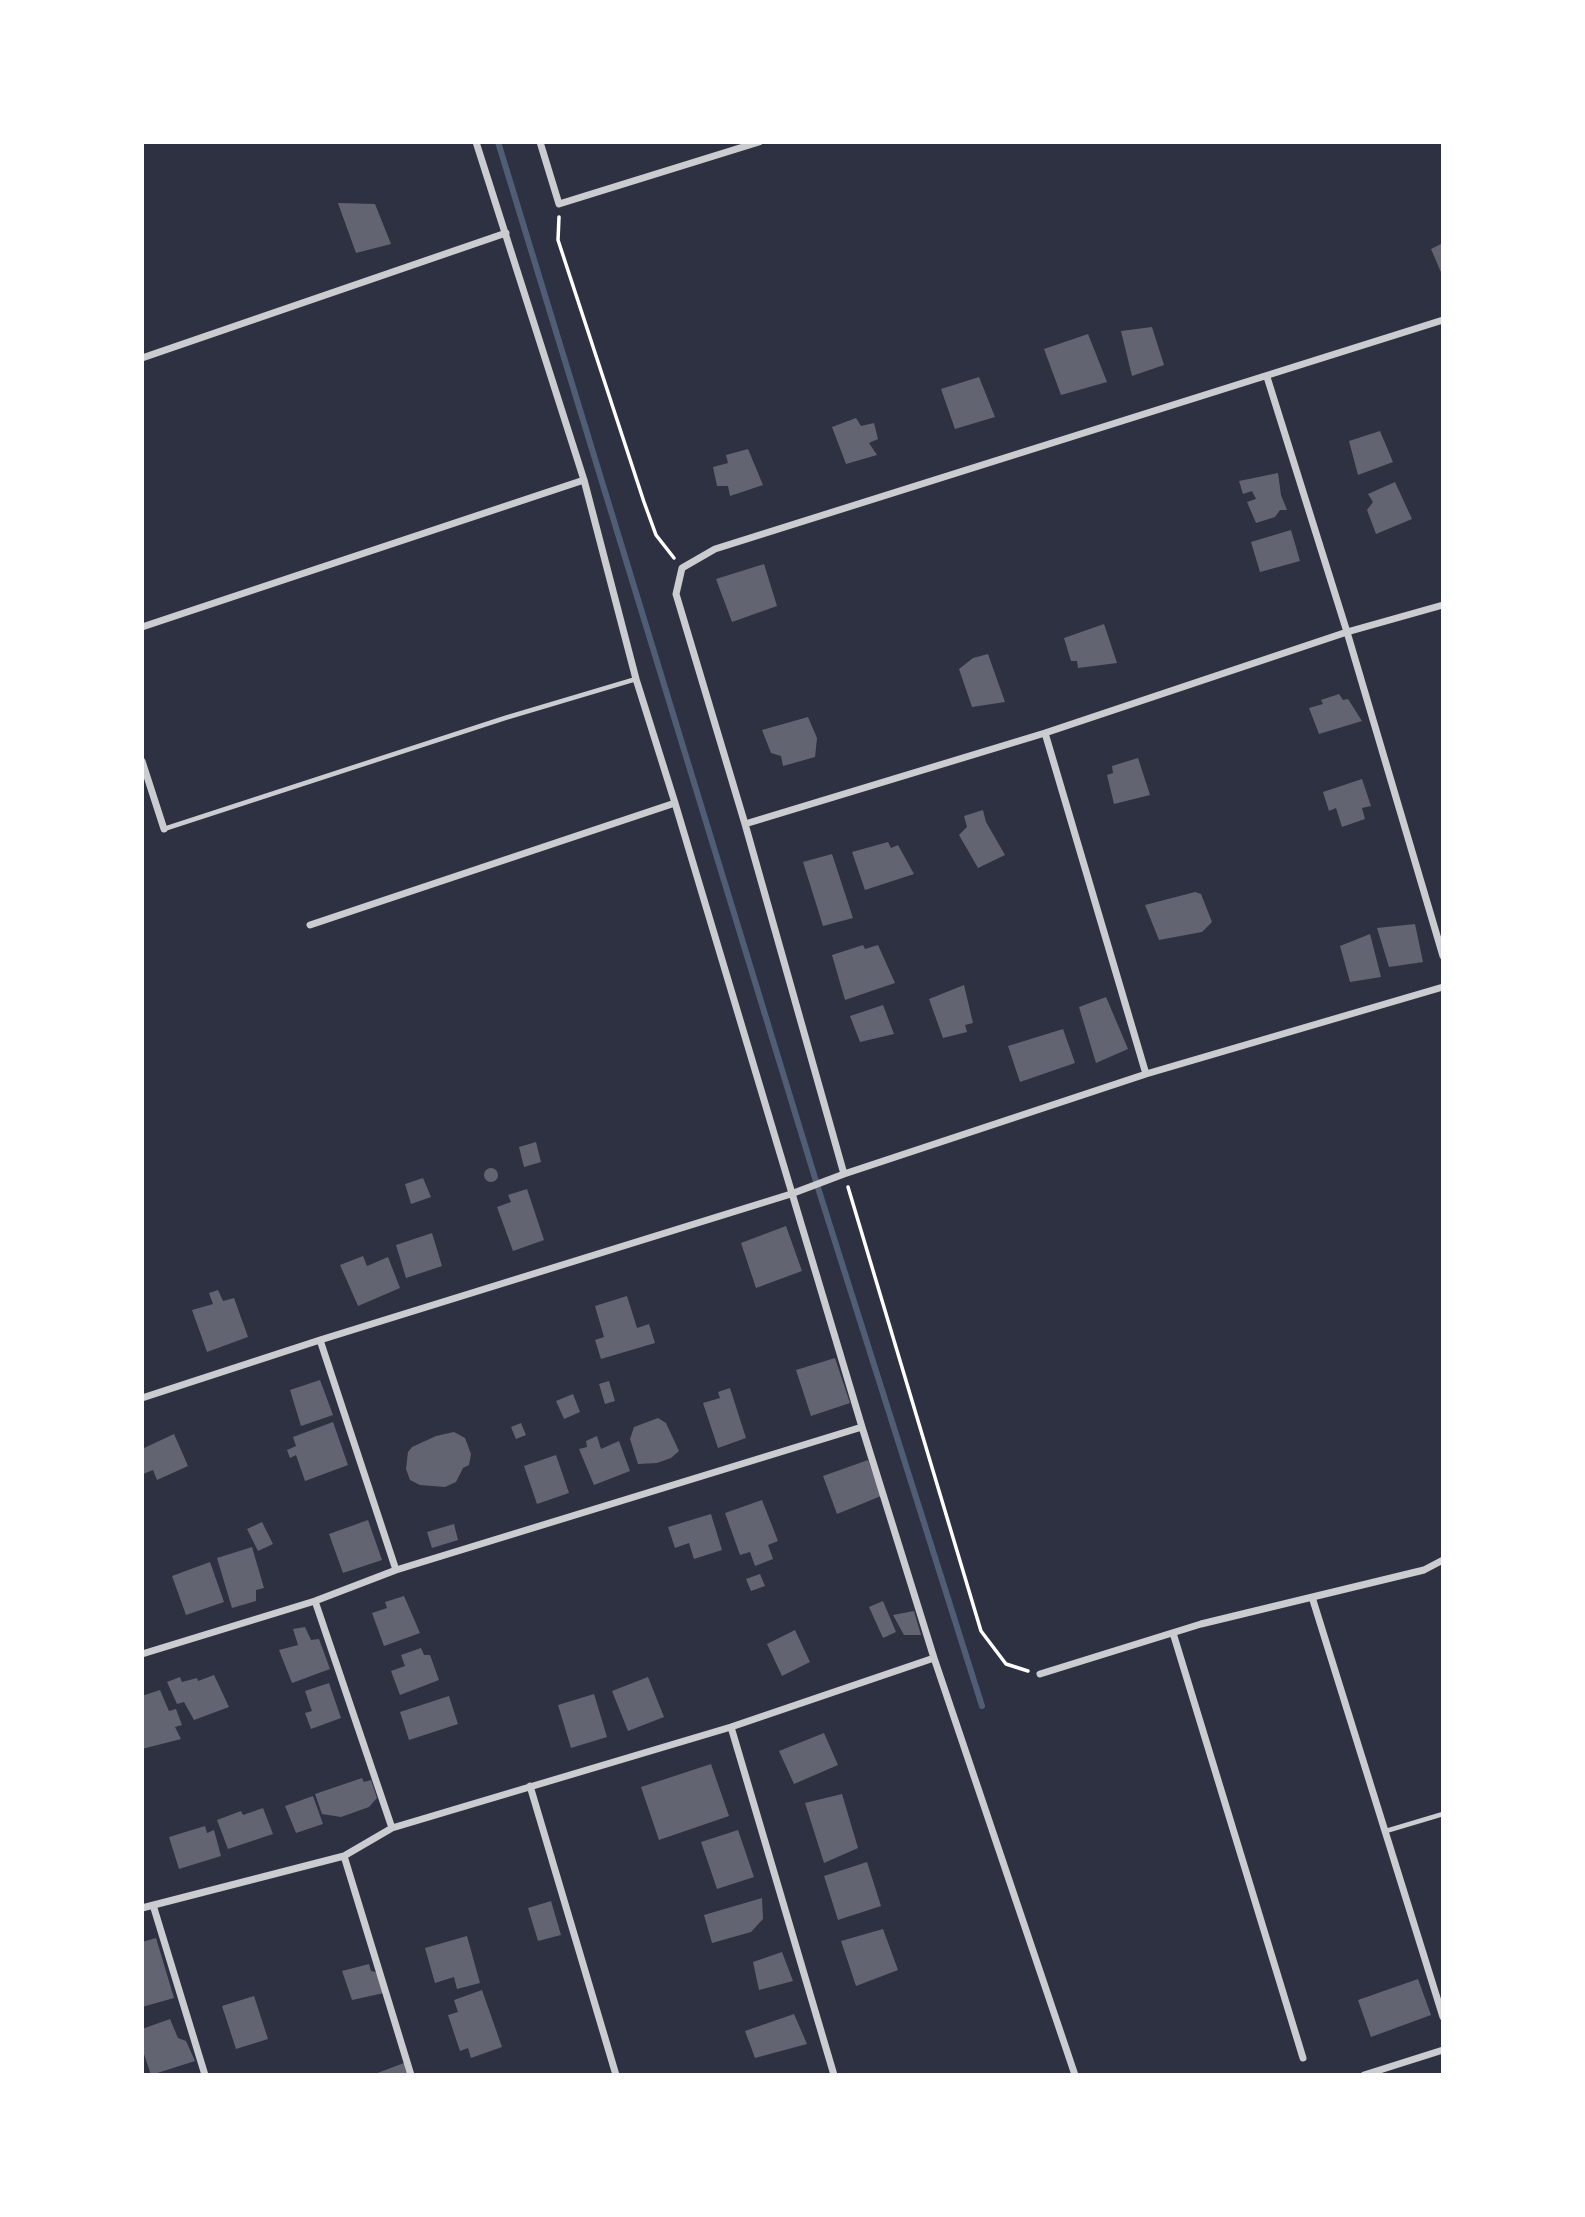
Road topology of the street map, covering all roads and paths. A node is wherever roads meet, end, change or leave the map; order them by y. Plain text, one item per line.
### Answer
1 (476, 142) edge
2 (540, 142) edge
3 (759, 142) edge
4 (559, 204) junction
5 (506, 233) junction
6 (1443, 320) edge
7 (142, 358) edge
8 (1267, 377) junction
9 (584, 480) junction
10 (682, 568) junction
11 (1443, 605) edge
12 (142, 627) edge
13 (1347, 632) junction
14 (636, 679) junction
15 (1045, 733) junction
16 (142, 761) edge
17 (676, 803) junction
18 (745, 824) junction
19 (164, 829) joint
20 (310, 925) dead end
21 (1443, 956) edge
22 (1443, 987) edge
23 (1146, 1074) junction
24 (844, 1174) junction
25 (791, 1194) junction
26 (320, 1340) junction
27 (142, 1398) edge
28 (862, 1427) junction
29 (1443, 1560) edge
30 (396, 1570) junction
31 (1312, 1597) junction
32 (315, 1601) junction
33 (1173, 1633) junction
34 (142, 1654) edge
35 (934, 1658) junction
36 (1040, 1674) joint
37 (730, 1727) junction
38 (530, 1786) junction
39 (1443, 1814) edge
40 (392, 1828) junction
41 (1385, 1832) junction
42 (344, 1856) junction
43 (153, 1905) junction
44 (142, 1908) edge
45 (1443, 2017) edge
46 (1443, 2050) edge
47 (1303, 2058) dead end
48 (205, 2075) edge
49 (411, 2075) edge
50 (616, 2075) edge
51 (834, 2075) edge
52 (1075, 2075) edge
53 (1364, 2075) edge

1 - 5 street
2 - 4 street
3 - 4 street
4 - 10 path
5 - 7 street
5 - 9 street
6 - 8 street
8 - 10 street
8 - 13 street
9 - 12 street
9 - 14 street
10 - 18 street
11 - 13 street
13 - 15 street
13 - 21 street
14 - 17 street
14 - 19 lane
15 - 18 street
15 - 23 street
16 - 19 street
17 - 20 street
17 - 25 street
18 - 24 street
22 - 23 street
23 - 24 street
24 - 25 street
24 - 36 path
25 - 26 street
25 - 28 street
26 - 27 street
26 - 30 street
28 - 30 street
28 - 35 street
29 - 31 street
30 - 32 street
31 - 33 street
31 - 41 street
32 - 34 street
32 - 40 street
33 - 36 street
33 - 47 street
35 - 37 street
35 - 52 street
37 - 38 street
37 - 51 street
38 - 40 street
38 - 50 street
39 - 41 lane
40 - 42 street
41 - 45 street
42 - 43 street
42 - 49 street
43 - 44 street
43 - 48 street
46 - 53 street

